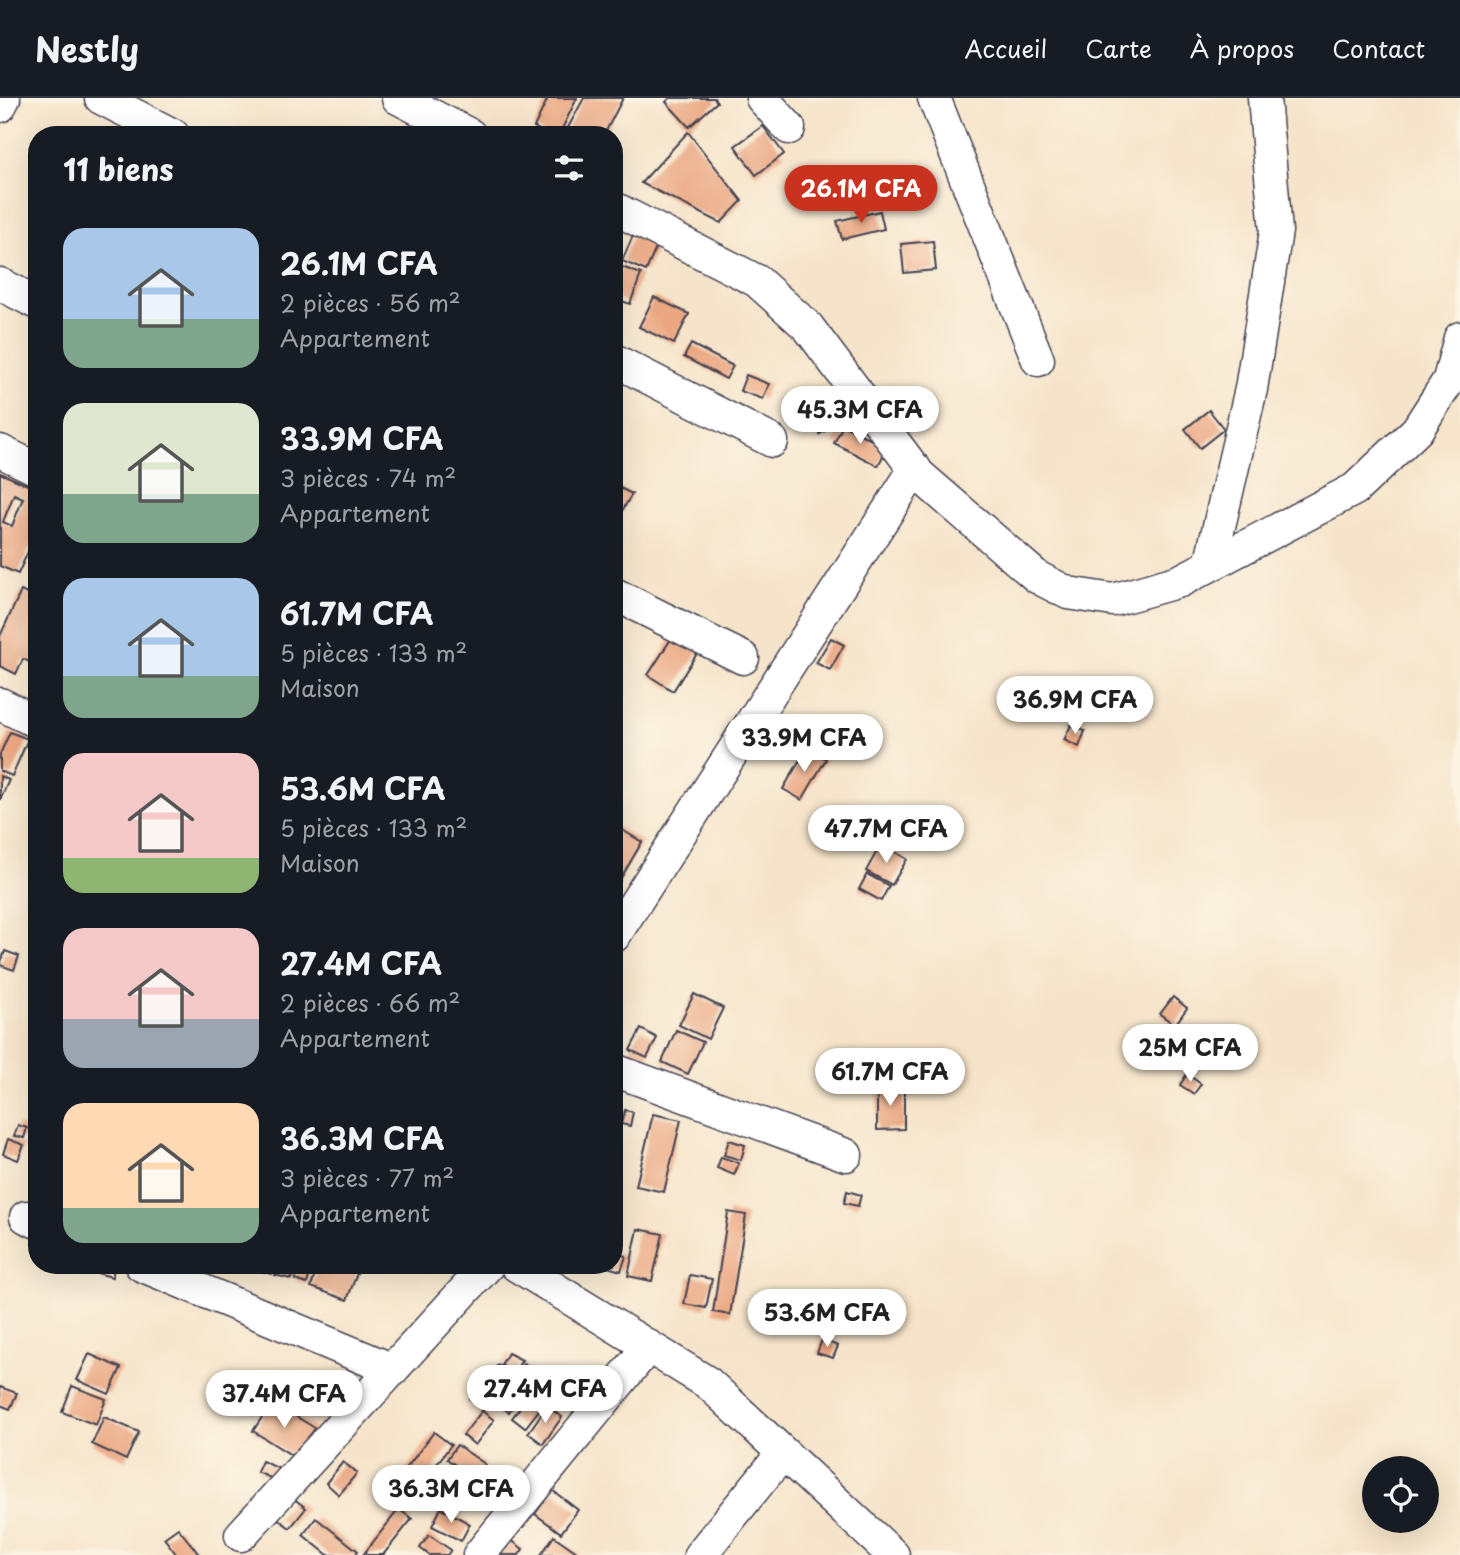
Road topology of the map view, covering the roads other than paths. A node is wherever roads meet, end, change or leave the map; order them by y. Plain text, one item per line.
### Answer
1 (4, 98) edge
2 (101, 98) edge
3 (398, 98) edge
4 (762, 98) edge
5 (934, 98) edge
6 (1264, 98) edge
7 (0, 106) edge
8 (155, 126) edge
9 (452, 126) edge
10 (789, 128) dead end
11 (623, 213) edge
12 (0, 284) edge
13 (28, 298) edge
14 (1460, 338) edge
15 (1038, 360) dead end
16 (623, 365) edge
17 (772, 441) dead end
18 (0, 451) edge
19 (28, 465) edge
20 (915, 469) junction
21 (1210, 565) junction
22 (623, 598) edge
23 (743, 658) dead end
24 (0, 704) edge
25 (28, 718) edge
26 (623, 922) edge
27 (623, 1073) edge
28 (846, 1154) dead end
29 (163, 1274) edge
30 (480, 1274) edge
31 (530, 1274) edge
32 (648, 1347) junction
33 (393, 1370) junction
34 (783, 1453) junction
35 (241, 1535) dead end
36 (479, 1555) edge
37 (700, 1555) edge
38 (893, 1555) edge

1 - 7 street
2 - 8 street
3 - 9 street
4 - 10 street
5 - 15 street
6 - 21 street
11 - 20 street
12 - 13 street
14 - 21 street
16 - 17 street
18 - 19 street
20 - 21 street
20 - 26 street
22 - 23 street
24 - 25 street
27 - 28 street
29 - 33 street
30 - 33 street
31 - 32 street
32 - 34 street
32 - 36 street
33 - 35 street
34 - 37 street
34 - 38 street

